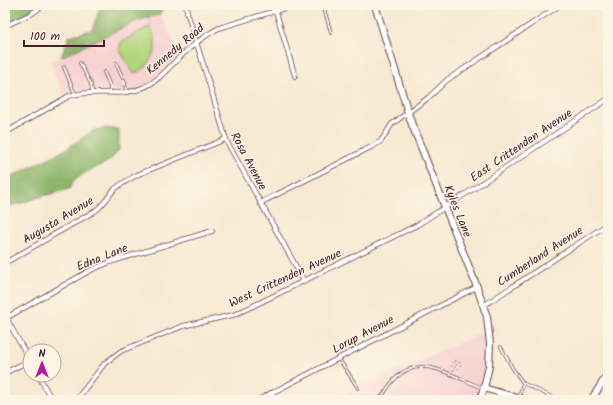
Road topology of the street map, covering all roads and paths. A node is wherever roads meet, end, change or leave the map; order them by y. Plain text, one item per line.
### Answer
1 (44, 5) edge
2 (186, 5) edge
3 (274, 5) edge
4 (295, 5) edge
5 (323, 5) edge
6 (375, 5) edge
7 (560, 5) edge
8 (276, 11) junction
9 (5, 26) edge
10 (331, 33) dead end
11 (196, 42) junction
12 (80, 62) dead end
13 (116, 62) dead end
14 (64, 68) dead end
15 (104, 72) dead end
16 (295, 76) dead end
17 (92, 91) junction
18 (110, 92) junction
19 (126, 92) junction
20 (75, 94) junction
21 (608, 99) edge
22 (408, 112) junction
23 (5, 133) edge
24 (226, 139) junction
25 (260, 203) junction
26 (445, 207) junction
27 (608, 224) edge
28 (212, 231) dead end
29 (5, 263) edge
30 (304, 281) junction
31 (477, 287) junction
32 (484, 306) junction
33 (6, 317) edge
34 (22, 346) edge
35 (501, 347) dead end
36 (338, 359) junction
37 (455, 361) junction
38 (460, 362) junction
39 (22, 365) edge
40 (456, 366) junction
41 (455, 369) junction
42 (5, 373) edge
43 (608, 374) edge
44 (451, 375) junction
45 (42, 383) edge
46 (523, 383) junction
47 (358, 388) joint
48 (484, 388) junction
49 (271, 393) junction
50 (450, 396) dead end
51 (521, 399) edge
52 (556, 399) edge
53 (52, 400) edge
54 (76, 400) edge
55 (258, 400) edge
56 (275, 400) edge
57 (359, 400) edge
58 (379, 400) edge
59 (447, 400) edge
60 (480, 400) edge
61 (591, 400) edge

1 - 9 street
2 - 11 street, Rosa Avenue
3 - 8 street
4 - 8 street, Kennedy Road
5 - 10 lane
6 - 22 main road, Kyles Lane
7 - 22 street
8 - 11 street, Kennedy Road
8 - 16 street
11 - 19 street, Kennedy Road
11 - 24 street, Rosa Avenue
12 - 17 lane
13 - 19 lane
14 - 20 lane
15 - 18 lane
17 - 18 street, Kennedy Road
17 - 20 street, Kennedy Road
18 - 19 street, Kennedy Road
20 - 23 street, Kennedy Road
21 - 26 street, East Crittenden Avenue
22 - 25 street
22 - 26 main road, Kyles Lane
24 - 25 street, Rosa Avenue
24 - 29 street, Augusta Avenue
25 - 30 street, Rosa Avenue
26 - 30 street, West Crittenden Avenue
26 - 31 main road, Kyles Lane
27 - 32 street, Cumberland Avenue
28 - 33 street, Edna Lane
30 - 54 street, West Crittenden Avenue
31 - 32 main road, Kyles Lane
31 - 36 street, Lorup Avenue
32 - 48 main road, Kyles Lane
33 - 34 street
35 - 46 lane
36 - 47 lane
36 - 49 street, Lorup Avenue
37 - 38 path
37 - 40 path
37 - 41 path
38 - 40 path
38 - 41 path
39 - 42 street
40 - 41 path
41 - 44 path
43 - 61 main road
44 - 48 lane
44 - 58 lane
45 - 53 street
46 - 51 lane
46 - 52 lane
47 - 57 path
48 - 51 main road
48 - 60 main road, Kyles Lane
49 - 55 street, Lorup Avenue
49 - 56 street
50 - 59 path

